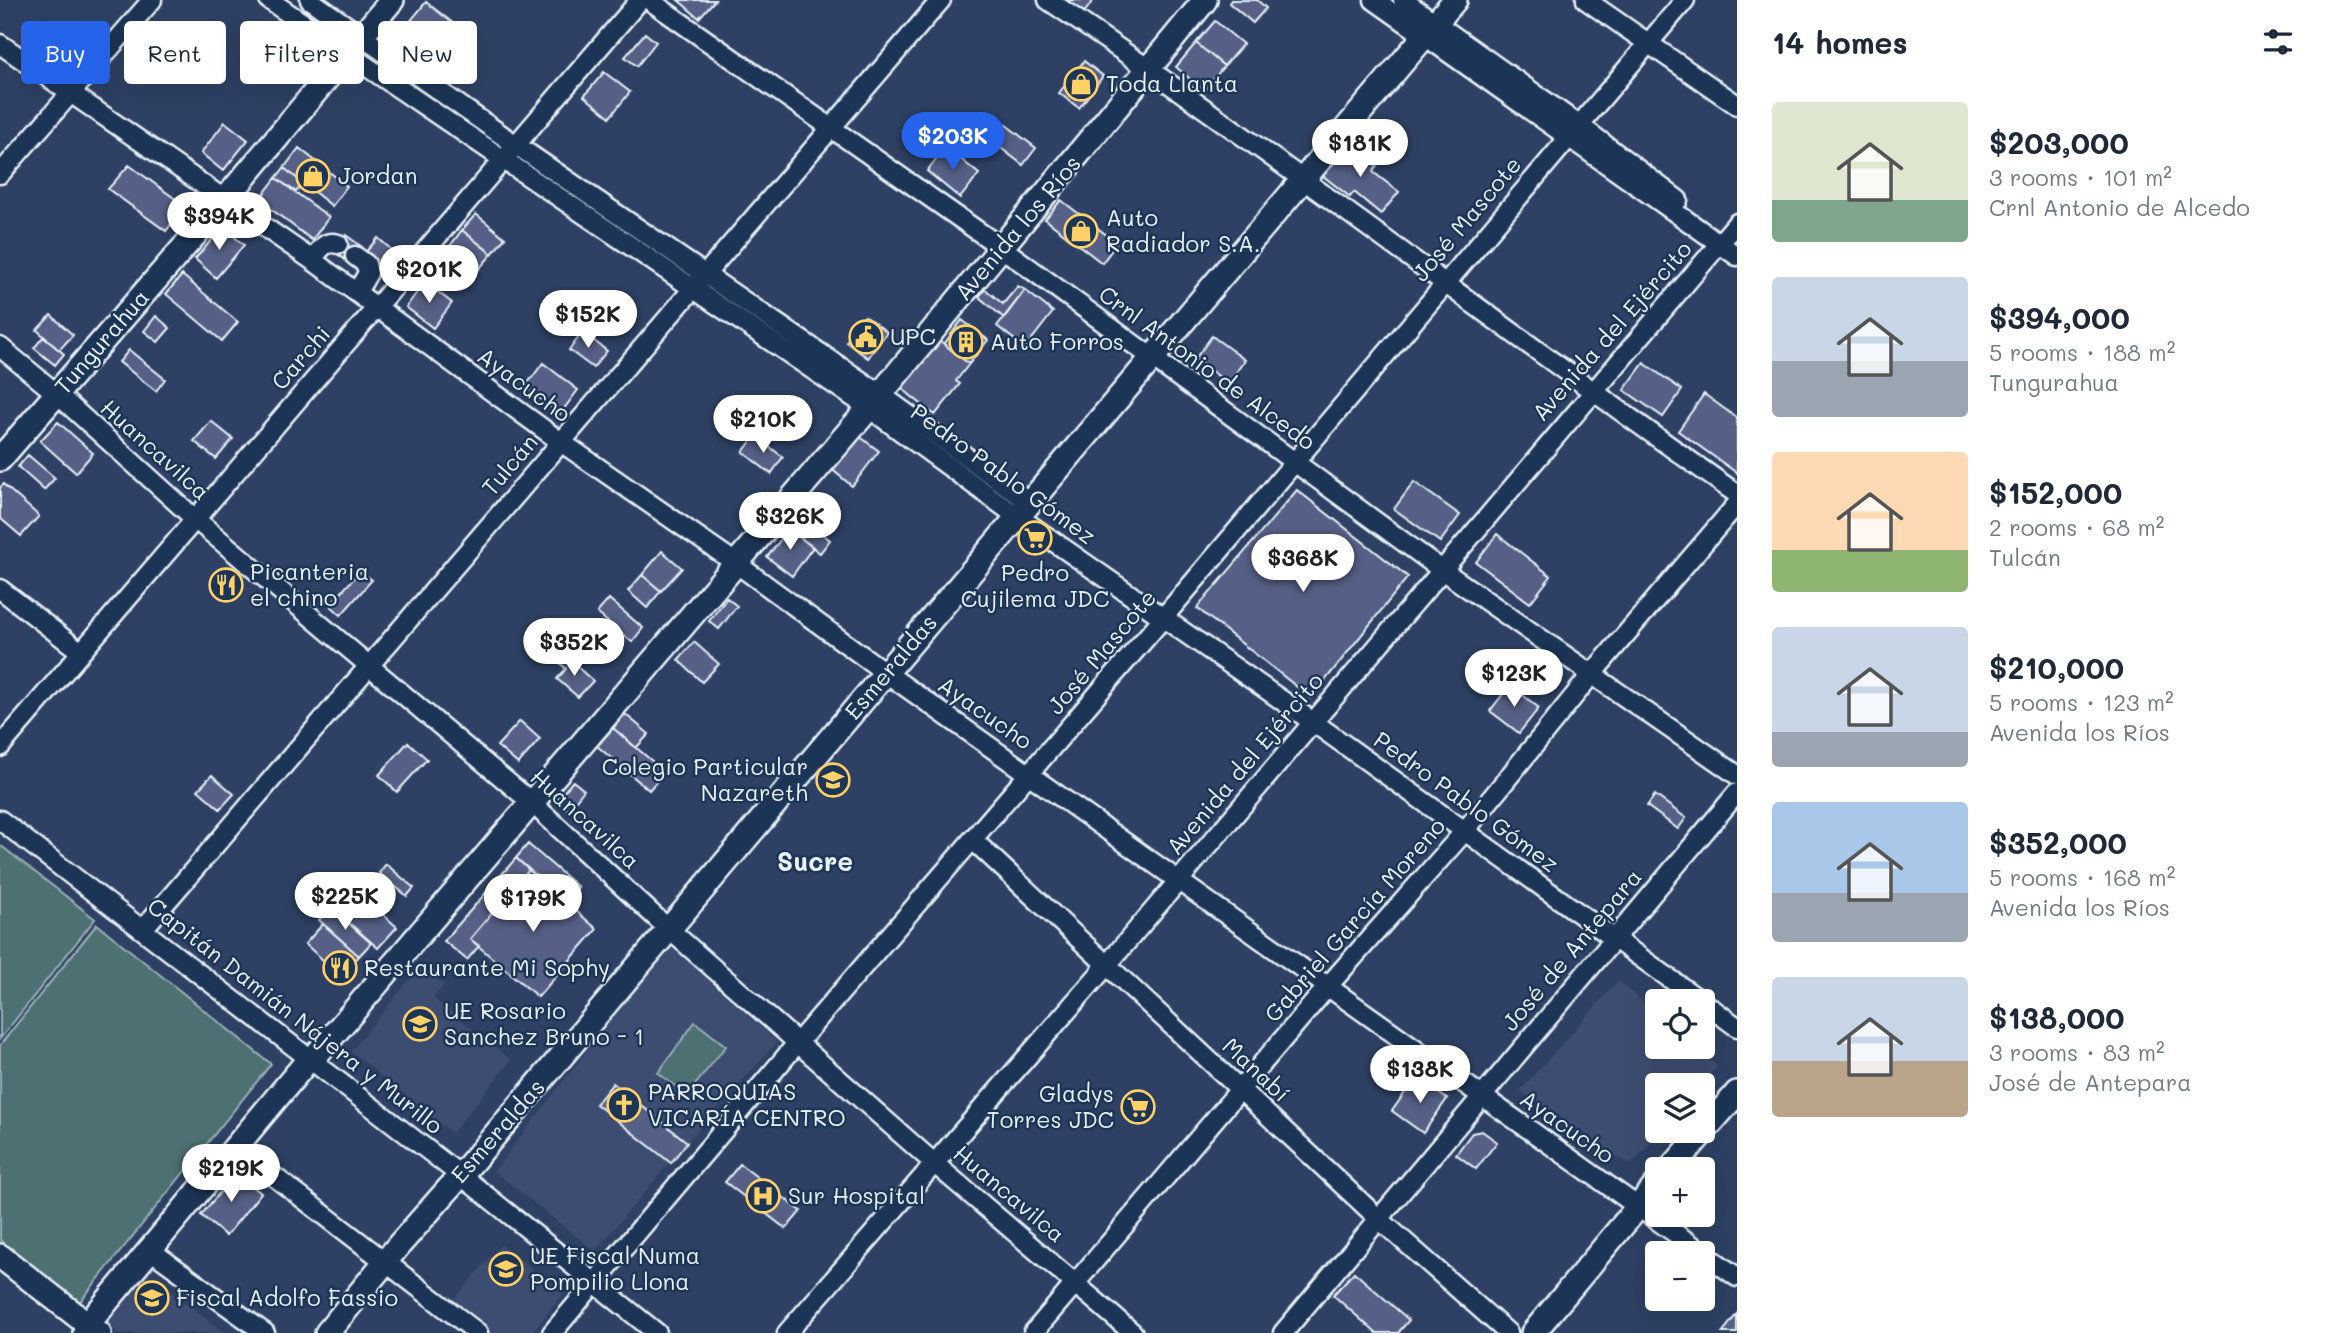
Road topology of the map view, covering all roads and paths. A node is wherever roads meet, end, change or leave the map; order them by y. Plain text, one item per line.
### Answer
1 (152, 0) edge
2 (269, 0) edge
3 (310, 0) edge
4 (392, 0) edge
5 (640, 0) edge
6 (649, 0) edge
7 (942, 0) edge
8 (1048, 0) edge
9 (1188, 0) edge
10 (1205, 0) edge
11 (1374, 0) edge
12 (1403, 0) edge
13 (1455, 0) edge
14 (1586, 0) edge
15 (1685, 0) edge
16 (309, 21) edge
17 (331, 21) edge
18 (1428, 21) edge
19 (364, 33) edge
20 (1648, 43) junction
21 (0, 44) edge
22 (364, 51) edge
23 (364, 53) edge
24 (1143, 64) junction
25 (322, 84) edge
26 (71, 93) junction
27 (1737, 105) edge
28 (832, 127) junction
29 (1574, 131) junction
30 (516, 145) junction
31 (503, 160) junction
32 (0, 174) edge
33 (1297, 177) junction
34 (225, 200) junction
35 (1730, 237) edge
36 (338, 244) dead end
37 (997, 244) junction
38 (355, 256) dead end
39 (1737, 256) edge
40 (312, 260) junction
41 (705, 275) junction
42 (1445, 284) junction
43 (693, 289) junction
44 (357, 292) junction
45 (377, 307) junction
46 (0, 346) edge
47 (1148, 354) junction
48 (1591, 392) junction
49 (57, 394) junction
50 (869, 397) junction
51 (561, 442) junction
52 (0, 459) edge
53 (1294, 462) junction
54 (1737, 494) edge
55 (1737, 504) edge
56 (1019, 506) junction
57 (195, 519) junction
58 (731, 560) junction
59 (1441, 570) junction
60 (0, 589) edge
61 (1163, 618) junction
62 (81, 652) junction
63 (370, 667) junction
64 (881, 669) junction
65 (1591, 675) junction
66 (1313, 723) junction
67 (0, 747) edge
68 (1029, 775) junction
69 (1737, 775) edge
70 (1737, 793) edge
71 (526, 798) junction
72 (0, 820) edge
73 (1464, 832) junction
74 (973, 840) junction
75 (1178, 880) junction
76 (665, 926) junction
77 (143, 929) junction
78 (1613, 938) junction
79 (1107, 965) junction
80 (1328, 986) junction
81 (1684, 989) edge
82 (1715, 1011) edge
83 (1737, 1027) edge
84 (799, 1041) junction
85 (309, 1059) junction
86 (1241, 1089) junction
87 (1737, 1093) edge
88 (1482, 1097) junction
89 (237, 1148) junction
90 (1681, 1157) edge
91 (935, 1164) junction
92 (456, 1172) junction
93 (1645, 1198) edge
94 (1638, 1206) junction
95 (1380, 1219) junction
96 (150, 1250) junction
97 (0, 1256) edge
98 (381, 1258) junction
99 (1737, 1277) edge
100 (595, 1284) junction
101 (1077, 1284) junction
102 (91, 1330) edge
103 (66, 1333) edge
104 (265, 1333) edge
105 (312, 1333) edge
106 (327, 1333) edge
107 (478, 1333) edge
108 (552, 1333) edge
109 (657, 1333) edge
110 (787, 1333) edge
111 (1033, 1333) edge
112 (1133, 1333) edge
113 (1283, 1333) edge
114 (1508, 1333) edge
115 (1533, 1333) edge

1 - 26 street
2 - 16 street, Pedro Pablo Gómez
3 - 17 street, Pedro Pablo Gómez
4 - 19 main road, Tungurahua
5 - 30 street, Carchi
6 - 28 street, Crnl Antonio de Alcedo
7 - 28 street, Tulcán
8 - 24 street
9 - 24 main road, Avenida los Ríos
10 - 24 main road, Avenida los Ríos
11 - 18 street
12 - 18 street
13 - 18 main road, Esmeraldas
14 - 20 street
15 - 20 street, José Mascote
18 - 29 street
18 - 33 main road, Esmeraldas
20 - 27 street
20 - 29 street, José Mascote
21 - 26 street, Ayacucho
22 - 30 street, Pedro Pablo Gómez
23 - 31 street, Pedro Pablo Gómez
24 - 33 street
24 - 37 main road, Avenida los Ríos
25 - 34 main road, Tungurahua
26 - 32 street
26 - 34 street, Ayacucho
28 - 37 street, Crnl Antonio de Alcedo
28 - 41 street, Tulcán
29 - 35 street
29 - 42 street, José Mascote
30 - 31 street, Carchi
30 - 41 street, Pedro Pablo Gómez
31 - 43 street, Pedro Pablo Gómez
31 - 45 street, Carchi
33 - 42 street
33 - 47 main road, Esmeraldas
34 - 40 street, Ayacucho
34 - 49 main road, Tungurahua
35 - 39 street
35 - 48 street, Avenida del Ejército
36 - 40 street
37 - 47 street, Crnl Antonio de Alcedo
37 - 50 main road, Avenida los Ríos
38 - 44 street
40 - 44 street, Ayacucho
41 - 43 street, Tulcán
41 - 50 street, Pedro Pablo Gómez
42 - 48 street
42 - 53 street, José Mascote
43 - 50 street, Pedro Pablo Gómez
43 - 51 street, Tulcán
44 - 45 street, Ayacucho
45 - 51 street, Ayacucho
45 - 57 street, Carchi
46 - 49 street, Huancavilca
47 - 53 street, Crnl Antonio de Alcedo
47 - 56 main road, Esmeraldas
48 - 54 street
48 - 59 street, Avenida del Ejército
49 - 52 main road, Tungurahua
49 - 57 street, Huancavilca
50 - 56 street, Pedro Pablo Gómez
50 - 58 main road, Avenida los Ríos
51 - 58 street, Ayacucho
51 - 63 street, Tulcán
53 - 59 street, Crnl Antonio de Alcedo
53 - 61 street, José Mascote
55 - 65 street, Gabriel García Moreno
56 - 61 street, Pedro Pablo Gómez
56 - 64 main road, Esmeraldas
57 - 62 street, Carchi
57 - 63 street, Huancavilca
58 - 64 street, Ayacucho
58 - 71 main road, Avenida los Ríos
59 - 65 street, Crnl Antonio de Alcedo
59 - 66 street, Avenida del Ejército
60 - 62 street
61 - 66 street, Pedro Pablo Gómez
61 - 68 street, José Mascote
62 - 67 street, Carchi
63 - 71 street, Huancavilca
63 - 77 street, Tulcán
64 - 68 street, Ayacucho
64 - 76 main road, Esmeraldas
65 - 69 street, Crnl Antonio de Alcedo
65 - 73 street, Gabriel García Moreno
66 - 73 street, Pedro Pablo Gómez
66 - 75 street, Avenida del Ejército
68 - 74 street, José Mascote
68 - 75 street, Ayacucho
70 - 78 street, José de Antepara
71 - 76 street, Huancavilca
71 - 85 main road, Avenida los Ríos
72 - 77 street, Capitán Damián Nájera y Murillo
73 - 78 street, Pedro Pablo Gómez
73 - 80 street, Gabriel García Moreno
74 - 79 street, Manabí
74 - 84 street, José Mascote
75 - 79 street, Avenida del Ejército
75 - 80 street, Ayacucho
76 - 84 street, Huancavilca
76 - 92 main road, Esmeraldas
77 - 85 street, Capitán Damián Nájera y Murillo
78 - 81 street, Pedro Pablo Gómez
78 - 88 street, José de Antepara
79 - 86 street, Manabí
79 - 91 street, Avenida del Ejército
80 - 86 street, Gabriel García Moreno
80 - 88 street, Ayacucho
82 - 83 street, Pedro Pablo Gómez
84 - 91 street, Huancavilca
84 - 100 street, José Mascote
85 - 89 main road, Avenida los Ríos
85 - 92 street, Capitán Damián Nájera y Murillo
86 - 95 street, Manabí
86 - 101 street, Gabriel García Moreno
87 - 90 main road
88 - 94 street, Ayacucho
88 - 95 street, José de Antepara
89 - 96 main road, Avenida los Ríos
89 - 98 street
91 - 101 street, Huancavilca
91 - 110 street, Avenida del Ejército
92 - 98 main road, Esmeraldas
92 - 100 street, Capitán Damián Nájera y Murillo
93 - 94 main road
94 - 99 street, Ayacucho
94 - 115 main road
95 - 113 street, José de Antepara
95 - 114 street, Manabí
96 - 102 main road, Avenida los Ríos
96 - 104 street
97 - 102 main road
98 - 105 main road, Esmeraldas
98 - 106 main road, Esmeraldas
98 - 107 street
100 - 108 street, José Mascote
100 - 109 street, Capitán Damián Nájera y Murillo
101 - 111 street, Gabriel García Moreno
101 - 112 street, Huancavilca
102 - 103 main road, Avenida los Ríos

